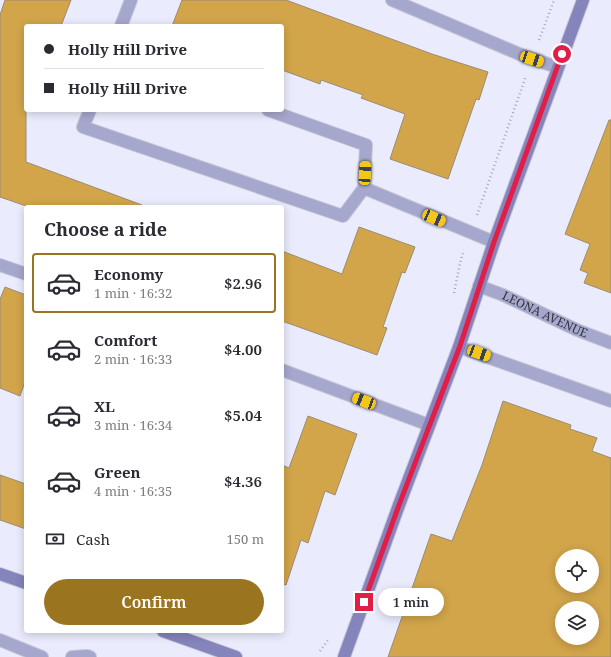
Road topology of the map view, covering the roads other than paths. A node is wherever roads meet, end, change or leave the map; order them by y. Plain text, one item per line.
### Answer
1 (131, 0) edge
2 (392, 0) edge
3 (582, 0) edge
4 (122, 24) edge
5 (557, 67) junction
6 (89, 112) edge
7 (274, 112) edge
8 (364, 188) junction
9 (494, 242) junction
10 (0, 265) edge
11 (24, 273) edge
12 (480, 286) junction
13 (611, 343) edge
14 (460, 346) junction
15 (284, 371) edge
16 (611, 401) edge
17 (429, 425) junction
18 (0, 574) edge
19 (24, 582) edge
20 (169, 633) edge
21 (0, 640) edge
22 (42, 657) edge
23 (72, 657) edge
24 (90, 657) edge
25 (236, 657) edge
26 (344, 657) edge

1 - 4 street
2 - 5 street
3 - 5 street
5 - 9 street
6 - 8 street
7 - 8 street
8 - 9 street
9 - 12 street
10 - 11 street
12 - 13 street, LEONA AVENUE
12 - 14 street
14 - 16 street
14 - 17 street
15 - 17 street
17 - 26 street
18 - 19 street
20 - 25 street
21 - 22 street
23 - 24 street

